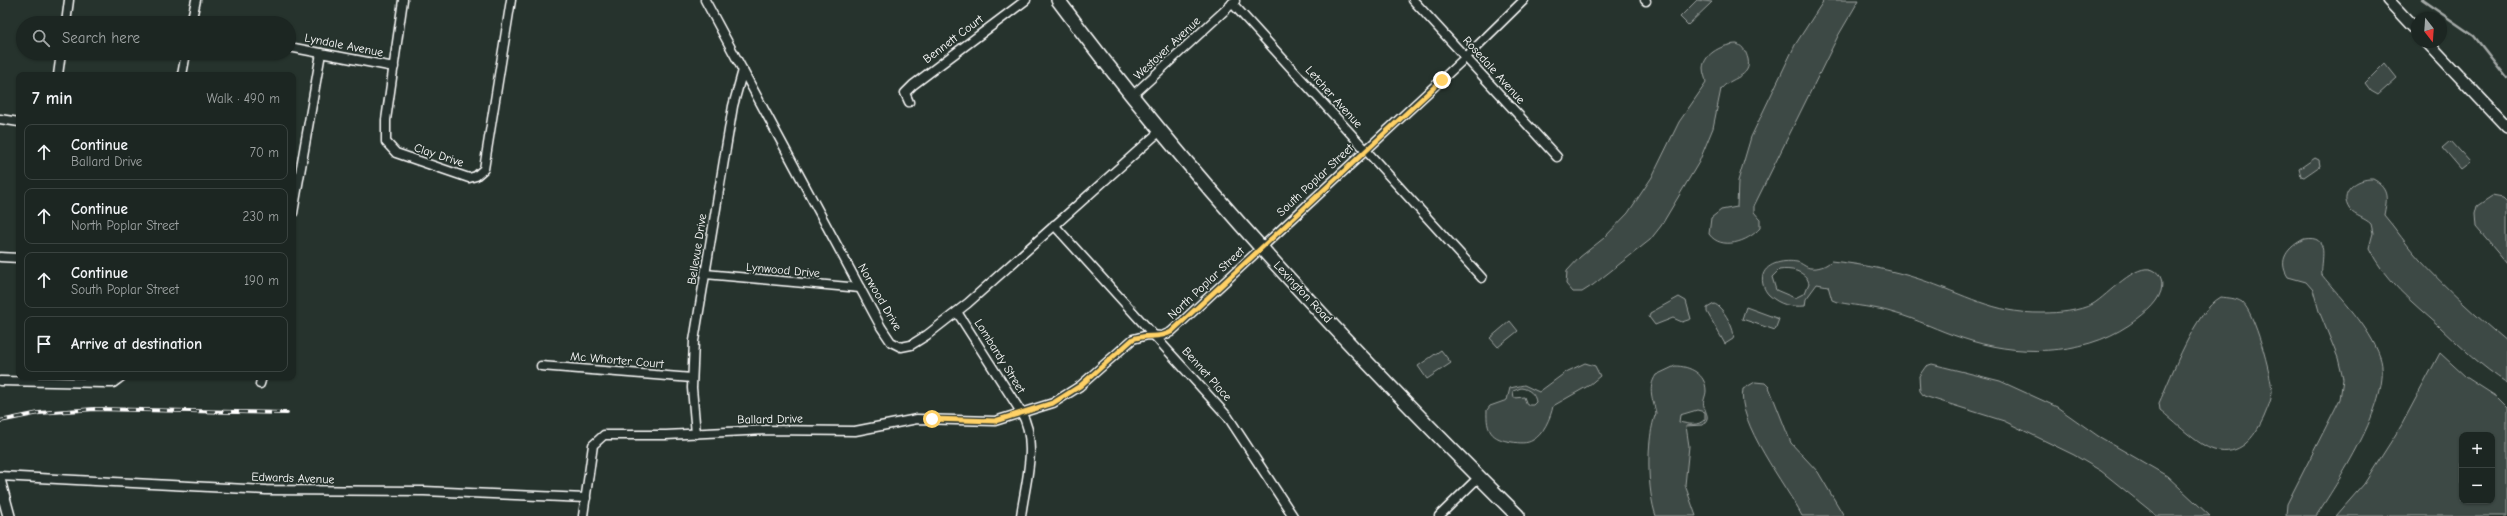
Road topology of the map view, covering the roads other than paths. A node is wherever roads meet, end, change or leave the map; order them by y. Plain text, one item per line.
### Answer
1 (69, 0) edge
2 (196, 0) edge
3 (403, 0) edge
4 (511, 0) edge
5 (705, 0) edge
6 (1026, 0) edge
7 (1058, 0) edge
8 (1413, 0) edge
9 (1524, 0) edge
10 (2388, 0) edge
11 (1234, 2) edge
12 (67, 16) edge
13 (193, 16) edge
14 (2411, 25) edge
15 (296, 48) edge
16 (2433, 48) edge
17 (321, 53) junction
18 (1466, 57) junction
19 (60, 60) edge
20 (185, 60) edge
21 (394, 68) junction
22 (743, 70) junction
23 (58, 72) edge
24 (183, 72) edge
25 (1132, 97) junction
26 (909, 102) dead end
27 (0, 119) edge
28 (16, 122) edge
29 (2507, 127) edge
30 (1159, 132) junction
31 (1365, 150) junction
32 (1557, 157) dead end
33 (296, 174) edge
34 (1054, 225) junction
35 (1262, 248) junction
36 (0, 257) edge
37 (16, 258) edge
38 (705, 274) junction
39 (1482, 278) dead end
40 (860, 288) junction
41 (958, 312) junction
42 (1155, 335) junction
43 (541, 366) dead end
44 (692, 378) junction
45 (116, 380) edge
46 (0, 381) edge
47 (1021, 412) junction
48 (696, 434) junction
49 (0, 476) edge
50 (1479, 477) junction
51 (0, 484) edge
52 (586, 498) junction
53 (10, 516) edge
54 (583, 516) edge
55 (1021, 516) edge
56 (1293, 516) edge
57 (1439, 516) edge
58 (1518, 516) edge

1 - 12 street
2 - 13 street
3 - 21 street, Clay Drive
4 - 21 street, Clay Drive
5 - 22 street, Norwood Drive
6 - 26 street, Bennett Court
7 - 25 main road, Lexington Road
8 - 18 street, Rosedale Avenue
9 - 18 street, South Poplar Street
10 - 14 main road
11 - 25 street, Westover Avenue
11 - 31 street, Letcher Avenue
15 - 17 street, Lyndale Avenue
16 - 29 main road
17 - 21 street, Lyndale Avenue
17 - 33 street
18 - 31 street, South Poplar Street
18 - 32 street, Rosedale Avenue
19 - 23 street
20 - 24 street
22 - 38 street, Bellevue Drive
22 - 40 street, Norwood Drive
25 - 30 main road, Lexington Road
27 - 28 street
30 - 34 street, Norwood Drive
30 - 35 main road, Lexington Road
31 - 35 street, South Poplar Street
31 - 39 street, Letcher Avenue
34 - 41 street, Norwood Drive
34 - 42 street, Bennet Place
35 - 42 street, North Poplar Street
35 - 50 main road, Lexington Road
36 - 37 street
38 - 40 street, Lynwood Drive
38 - 44 street, Bellevue Drive
40 - 41 street, Norwood Drive
41 - 47 street, Lombardy Street
42 - 47 street, North Poplar Street
42 - 56 street, Bennet Place
43 - 44 street, Mc Whorter Court
44 - 48 street, Bellevue Drive
45 - 46 street
47 - 48 street, Ballard Drive
47 - 55 street, Lombardy Street
48 - 52 street, Ballard Drive
49 - 52 street, Edwards Avenue
50 - 57 street
50 - 58 main road, Lexington Road
51 - 53 main road
52 - 54 street, Ballard Drive

